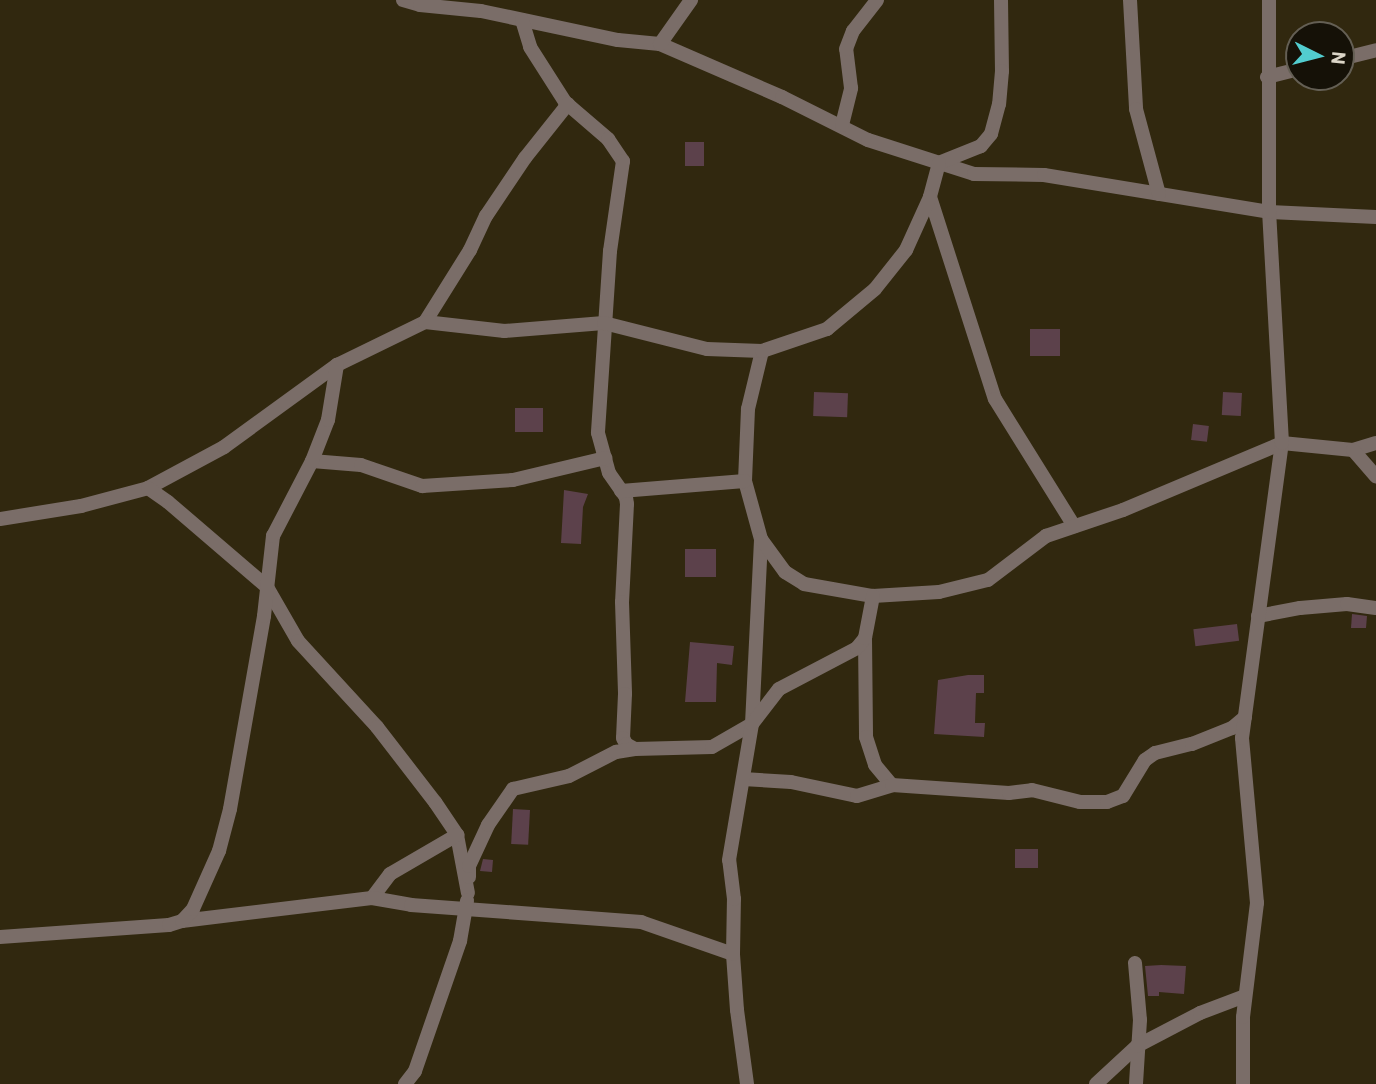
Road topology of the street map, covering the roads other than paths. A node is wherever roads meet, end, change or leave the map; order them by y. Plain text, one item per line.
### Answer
1 (403, 0) edge
2 (691, 0) edge
3 (877, 0) edge
4 (1001, 0) edge
5 (1130, 0) edge
6 (1269, 0) edge
7 (421, 3) edge
8 (522, 20) junction
9 (660, 44) junction
10 (1376, 50) edge
11 (1355, 55) edge
12 (1285, 73) edge
13 (1268, 77) junction
14 (568, 104) junction
15 (842, 125) junction
16 (939, 163) junction
17 (1159, 194) junction
18 (930, 197) junction
19 (1269, 212) junction
20 (1376, 217) edge
21 (425, 322) junction
22 (604, 323) junction
23 (761, 351) junction
24 (337, 365) junction
25 (1282, 443) junction
26 (1376, 443) edge
27 (1353, 450) junction
28 (605, 458) junction
29 (312, 461) junction
30 (1376, 476) edge
31 (746, 481) junction
32 (148, 488) junction
33 (621, 491) junction
34 (0, 519) edge
35 (1074, 526) junction
36 (761, 539) junction
37 (267, 587) junction
38 (873, 596) junction
39 (1376, 608) edge
40 (1258, 616) junction
41 (865, 638) junction
42 (1245, 717) junction
43 (752, 724) junction
44 (635, 749) junction
45 (743, 779) junction
46 (892, 785) junction
47 (457, 835) junction
48 (468, 892) junction
49 (372, 898) junction
50 (466, 909) junction
51 (183, 921) junction
52 (0, 937) edge
53 (733, 954) junction
54 (1135, 963) dead end
55 (1245, 996) junction
56 (1137, 1046) junction
57 (405, 1084) edge
58 (747, 1084) edge
59 (1096, 1084) edge
60 (1136, 1084) edge
61 (1243, 1084) edge

1 - 7 street
2 - 9 street
3 - 15 street
4 - 16 street
5 - 17 street
6 - 13 street
7 - 8 street
8 - 9 street
8 - 14 street
9 - 15 street
10 - 11 street
12 - 13 street
13 - 19 street
14 - 21 street
14 - 22 street
15 - 16 street
16 - 17 street
16 - 18 street
17 - 19 street
18 - 23 street
18 - 35 street
19 - 20 street
19 - 25 street
21 - 22 street
21 - 24 street
22 - 23 street
22 - 28 street
23 - 31 street
24 - 29 street
24 - 32 street
25 - 27 street
25 - 35 street
25 - 40 street
26 - 27 street
27 - 30 street
28 - 29 street
28 - 33 street
29 - 37 street
31 - 33 street
31 - 36 street
32 - 34 street
32 - 37 street
33 - 44 street
35 - 38 street
36 - 38 street
36 - 43 street
37 - 47 street
37 - 51 street
38 - 41 street
39 - 40 street
40 - 42 street
41 - 43 street
41 - 46 street
42 - 46 street
42 - 55 street
43 - 44 street
43 - 45 street
44 - 48 street
45 - 46 street
45 - 53 street
47 - 48 street
47 - 49 street
48 - 50 street
49 - 50 street
49 - 51 street
50 - 53 street
50 - 57 street
51 - 52 street
53 - 58 street
54 - 56 street
55 - 56 street
55 - 61 street
56 - 59 street
56 - 60 street

